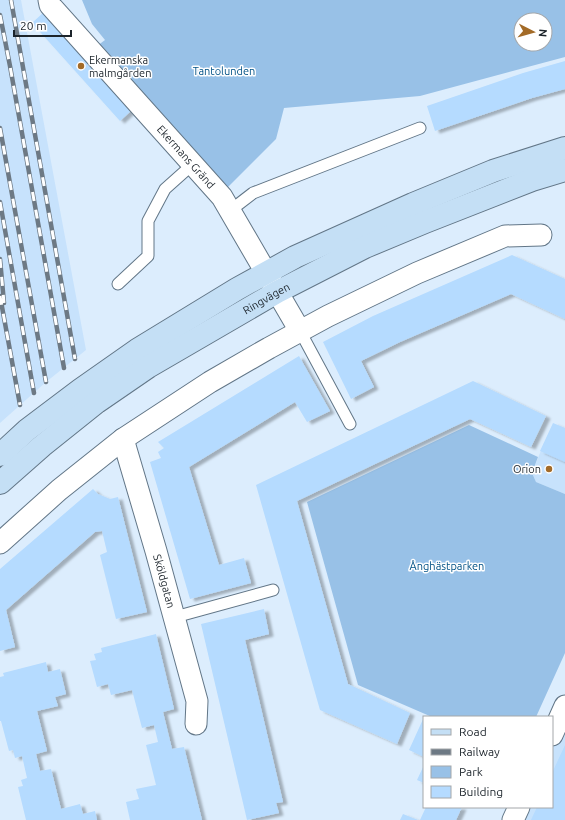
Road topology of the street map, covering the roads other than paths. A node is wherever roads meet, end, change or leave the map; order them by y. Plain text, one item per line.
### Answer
1 (48, 0) edge
2 (420, 128) dead end
3 (565, 148) edge
4 (193, 164) junction
5 (565, 170) edge
6 (231, 210) junction
7 (542, 235) dead end
8 (266, 273) junction
9 (118, 284) dead end
10 (277, 292) junction
11 (300, 331) junction
12 (350, 424) dead end
13 (123, 439) junction
14 (0, 455) edge
15 (0, 483) edge
16 (0, 543) edge
17 (273, 590) dead end
18 (175, 616) junction
19 (565, 706) edge
20 (196, 724) dead end
21 (553, 733) edge
22 (519, 808) edge
23 (513, 820) edge

1 - 4 street, Ekermans Gränd
2 - 6 lane
3 - 8 main road
4 - 6 street, Ekermans Gränd
4 - 9 lane
5 - 10 main road, Ringvägen
6 - 8 street, Ekermans Gränd
7 - 11 street
8 - 10 street, Ekermans Gränd
8 - 14 main road
10 - 11 street, Ekermans Gränd
10 - 15 main road, Ringvägen
11 - 12 lane
11 - 13 street
13 - 16 street
13 - 18 street, Sköldgatan
17 - 18 lane
18 - 20 street, Sköldgatan
19 - 21 street
22 - 23 street

